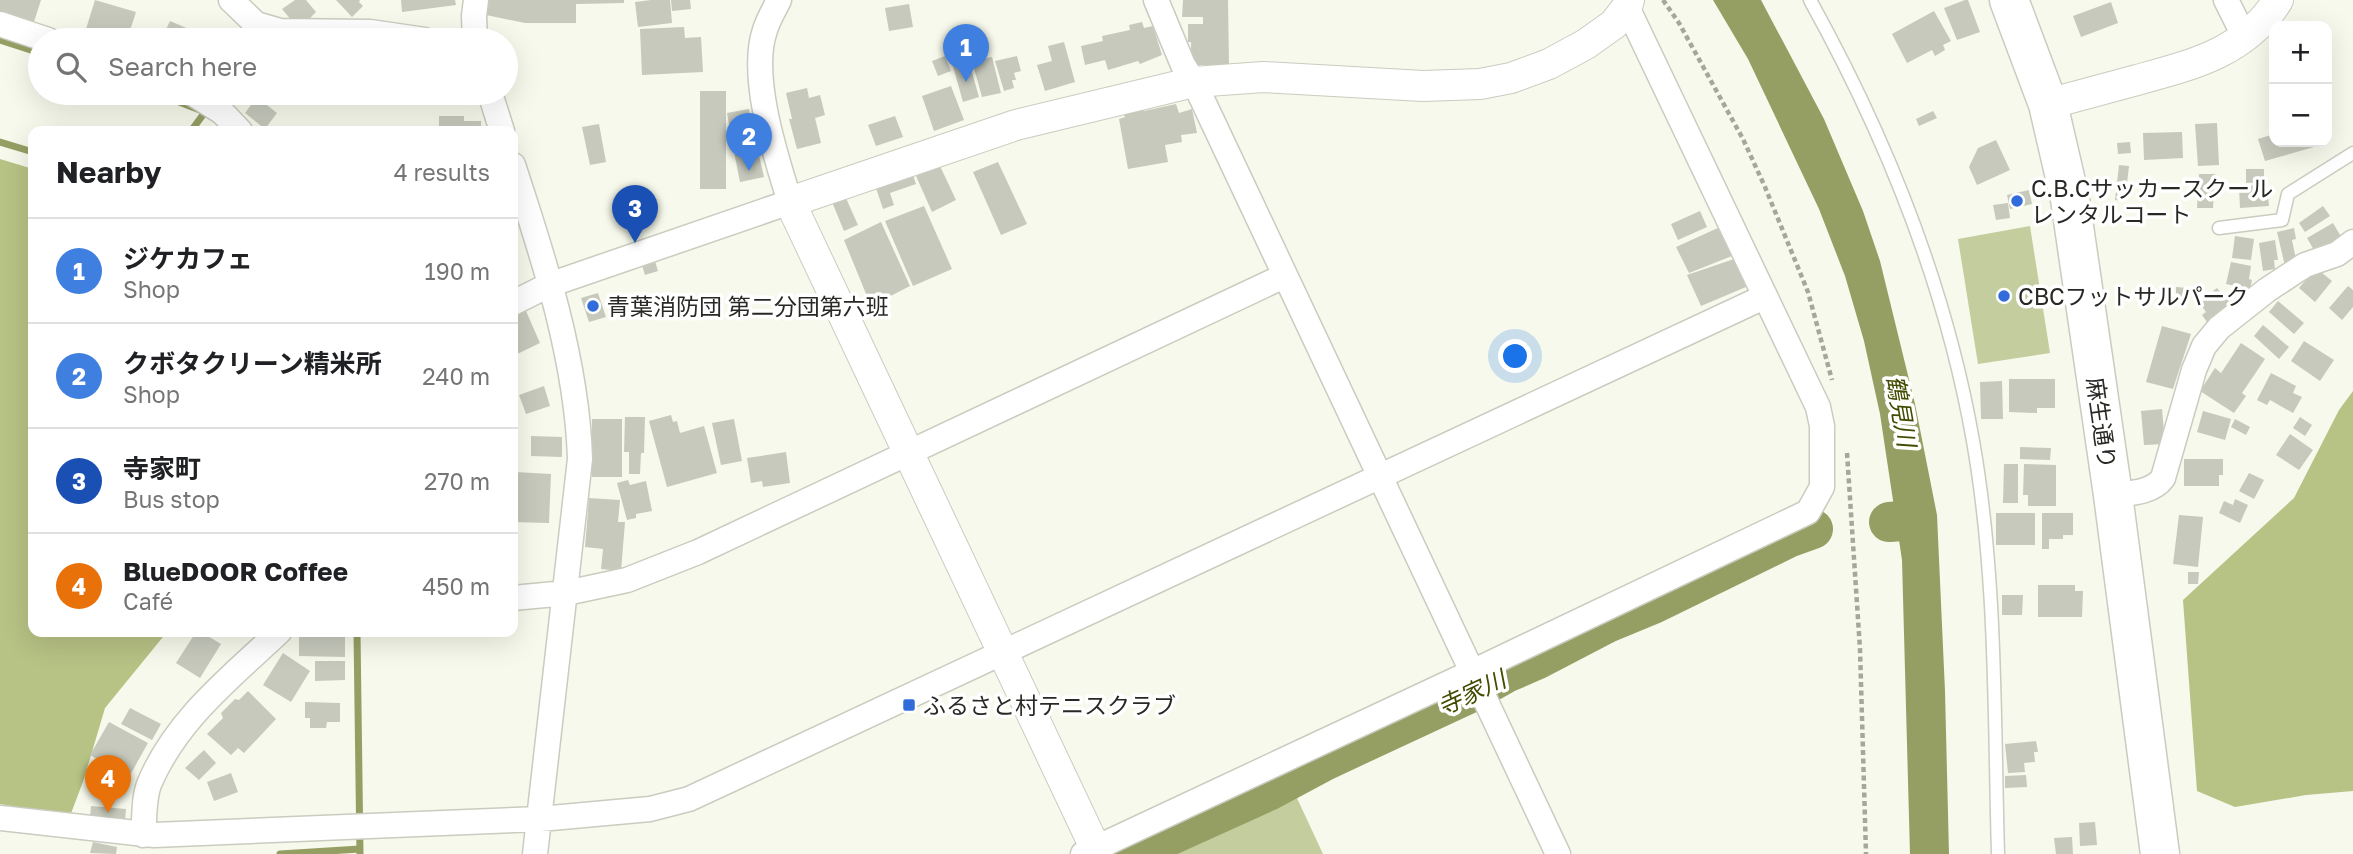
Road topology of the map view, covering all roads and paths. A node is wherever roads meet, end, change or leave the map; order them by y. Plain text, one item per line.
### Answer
1 (231, 0) edge
2 (476, 0) edge
3 (779, 0) edge
4 (1156, 0) edge
5 (1662, 0) edge
6 (1811, 0) edge
7 (2009, 0) edge
8 (2225, 0) edge
9 (2278, 0) edge
10 (1628, 3) edge
11 (0, 24) edge
12 (270, 28) edge
13 (474, 28) edge
14 (28, 33) edge
15 (2245, 38) junction
16 (1194, 82) junction
17 (2048, 104) junction
18 (211, 105) edge
19 (494, 105) edge
20 (235, 126) edge
21 (500, 126) edge
22 (2353, 153) edge
23 (518, 180) edge
24 (790, 202) junction
25 (2219, 228) dead end
26 (2353, 243) edge
27 (1284, 276) junction
28 (549, 285) junction
29 (1764, 297) junction
30 (518, 300) edge
31 (1833, 385) dead end
32 (1846, 448) dead end
33 (909, 452) junction
34 (1378, 475) junction
35 (2113, 495) junction
36 (566, 593) junction
37 (518, 598) edge
38 (274, 637) edge
39 (1002, 652) junction
40 (1476, 681) junction
41 (0, 818) edge
42 (540, 819) junction
43 (150, 842) edge
44 (1092, 852) edge
45 (536, 854) edge
46 (1558, 854) edge
47 (1866, 854) edge
48 (1998, 854) edge
49 (2160, 854) edge

1 - 12 street
2 - 13 street
3 - 24 street
4 - 16 street
5 - 31 path
6 - 48 lane
7 - 17 main road, 麻生通り
8 - 15 street
9 - 15 street
10 - 16 street
10 - 29 street
11 - 14 street
15 - 17 street
16 - 24 street
16 - 27 street
17 - 35 main road, 麻生通り
18 - 20 street
19 - 21 street
22 - 25 lane
23 - 28 street
24 - 28 street
24 - 33 street
26 - 35 street
27 - 33 street
27 - 34 street
28 - 30 street
28 - 36 street
29 - 34 street
29 - 40 street
32 - 47 path
33 - 36 street
33 - 39 street
34 - 39 street
34 - 40 street
35 - 49 main road, 麻生通り
36 - 37 street
36 - 42 street
38 - 43 street
39 - 42 street
39 - 44 street
40 - 44 street
40 - 46 street
41 - 43 street
42 - 43 street
42 - 45 street

